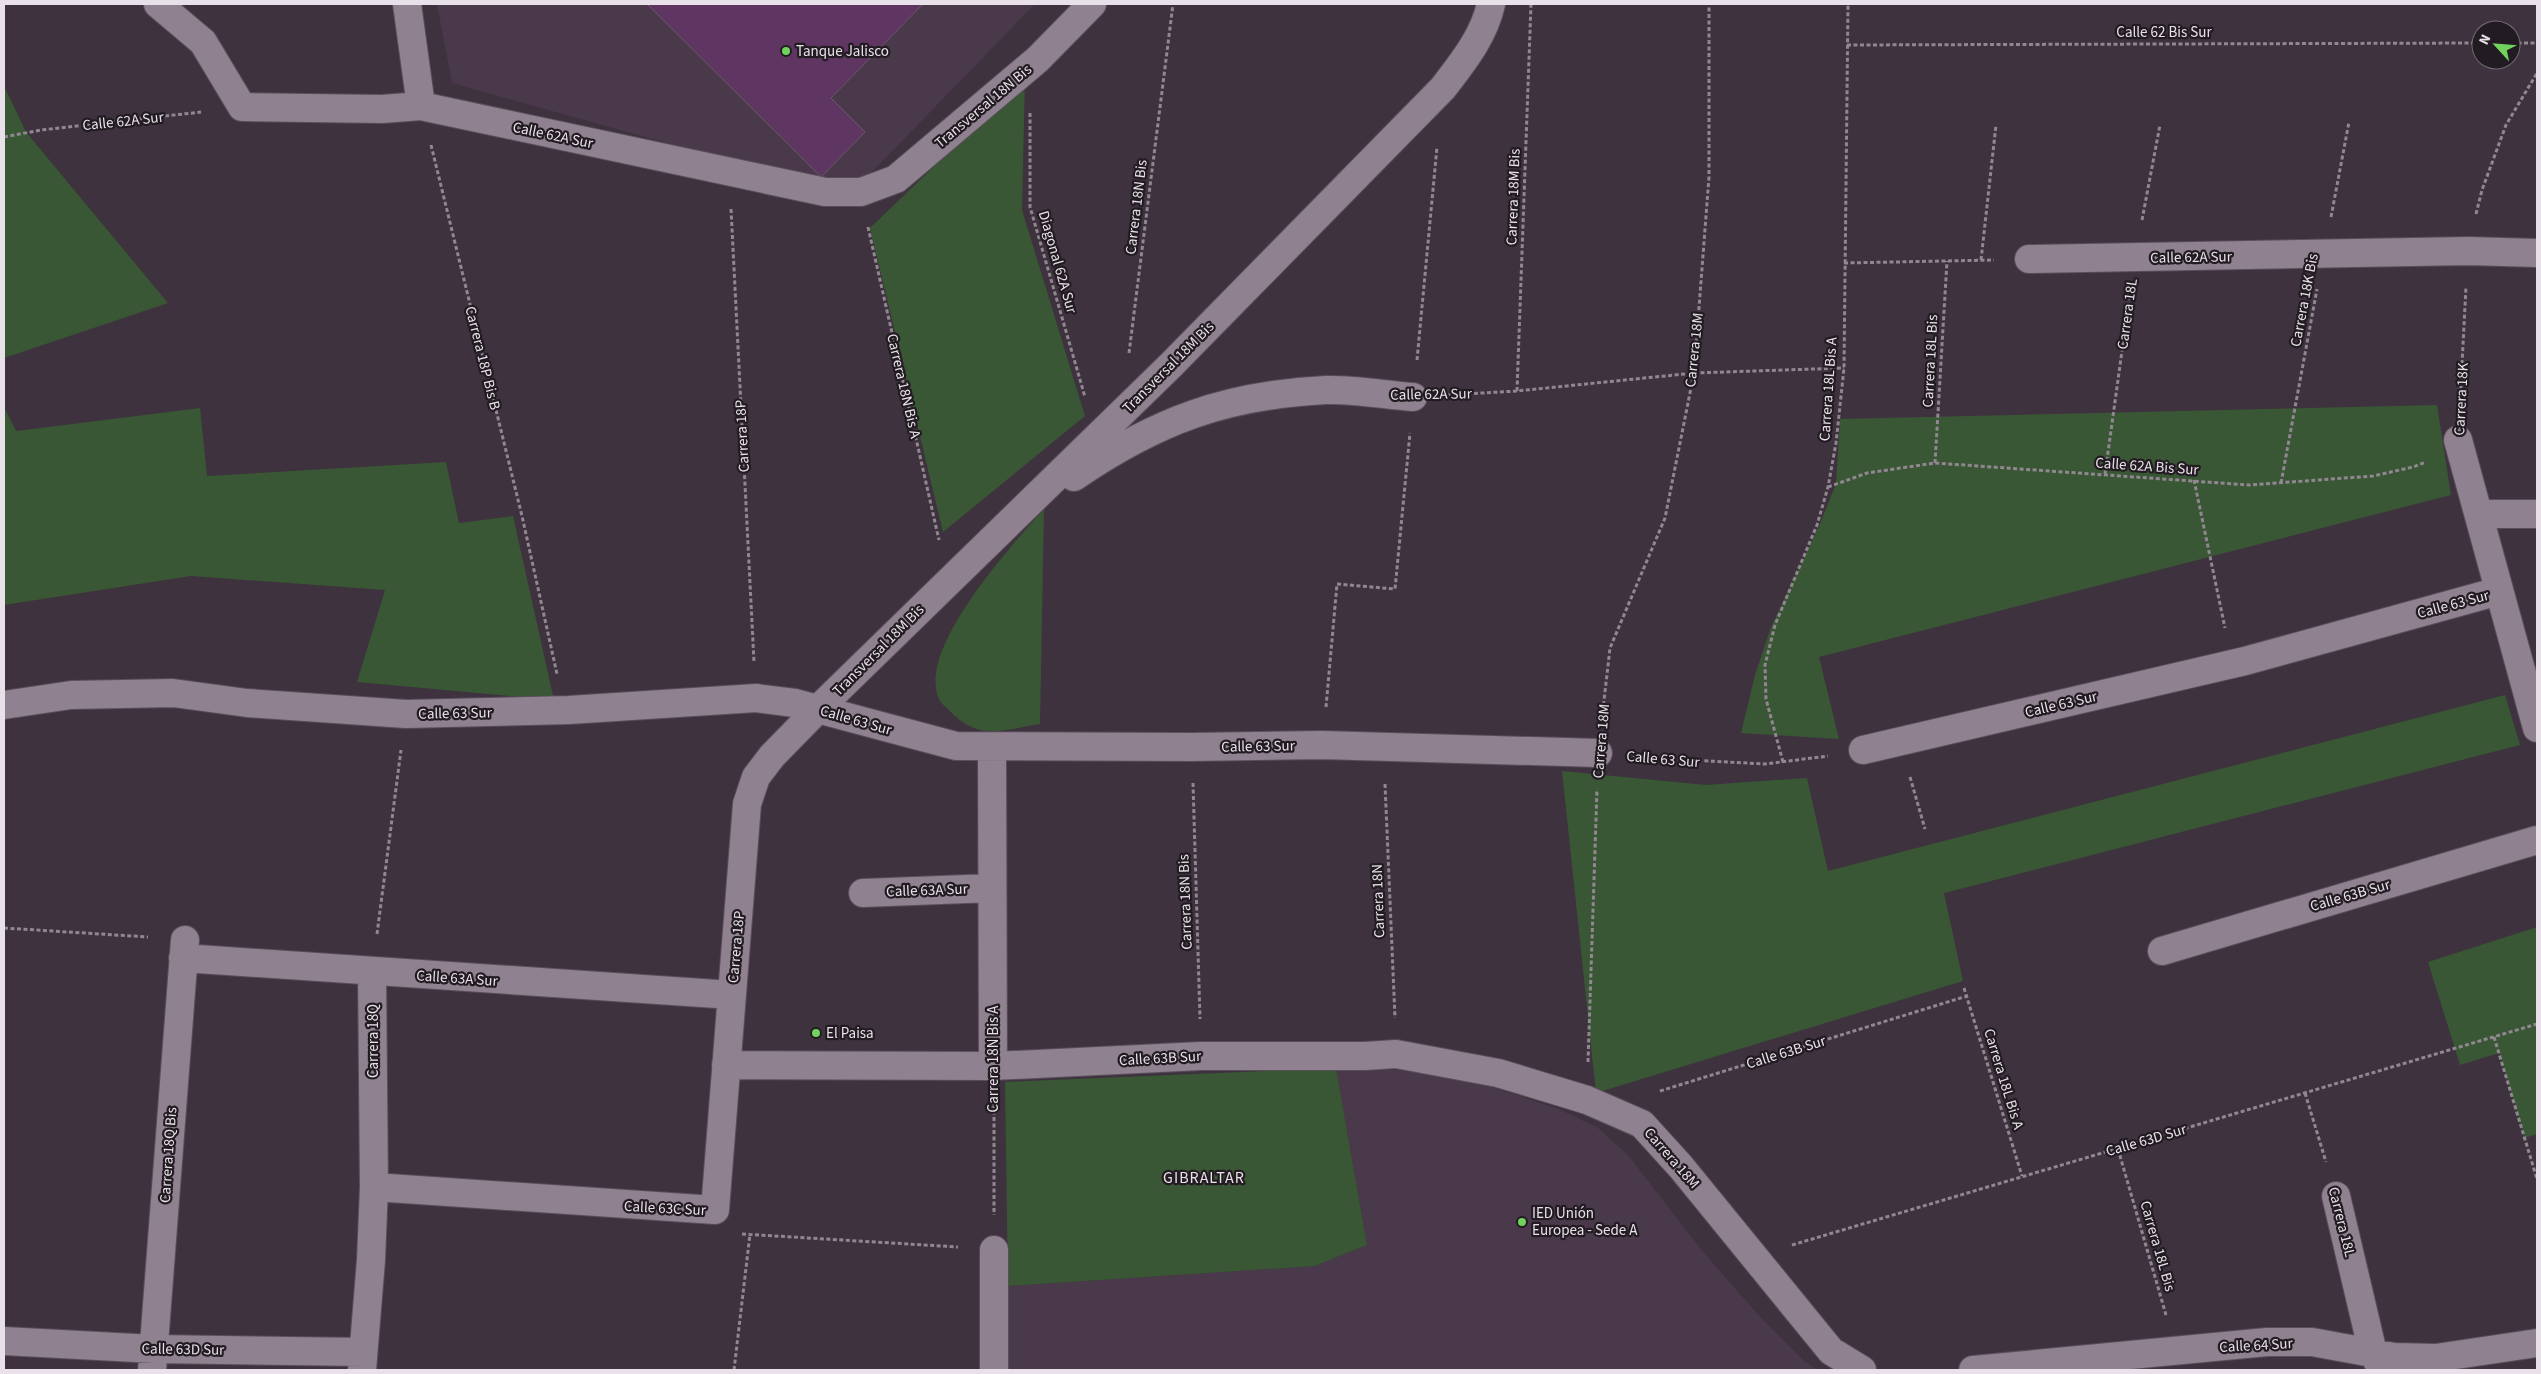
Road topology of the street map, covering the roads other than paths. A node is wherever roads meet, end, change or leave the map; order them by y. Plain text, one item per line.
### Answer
1 (158, 4) edge
2 (407, 4) edge
3 (1092, 4) edge
4 (1492, 4) edge
5 (421, 106) junction
6 (862, 192) joint
7 (2537, 252) edge
8 (2029, 259) road end
9 (1413, 397) road end
10 (2458, 440) road end
11 (2478, 514) junction
12 (2537, 514) edge
13 (1017, 515) junction
14 (2499, 591) junction
15 (4, 705) edge
16 (818, 709) junction
17 (2537, 728) edge
18 (992, 747) junction
19 (1863, 750) road end
20 (1598, 754) road end
21 (2537, 840) edge
22 (992, 888) junction
23 (863, 893) dead end
24 (184, 949) joint
25 (2162, 951) dead end
26 (372, 972) junction
27 (732, 996) junction
28 (726, 1065) junction
29 (993, 1066) junction
30 (1596, 1104) joint
31 (374, 1187) junction
32 (2336, 1196) road end
33 (715, 1210) joint
34 (994, 1250) road end
35 (4, 1341) edge
36 (2537, 1344) edge
37 (153, 1360) edge
38 (362, 1361) edge
39 (2378, 1362) edge
40 (994, 1370) edge
41 (1862, 1370) edge
42 (1973, 1370) edge

1 - 5 street, Calle 62A Sur
2 - 5 street
3 - 6 street, Transversal 18N Bis
4 - 13 street, Transversal 18M Bis
5 - 6 street, Calle 62A Sur
7 - 8 street, Calle 62A Sur
9 - 13 street, Calle 62A Sur
10 - 11 street, Carrera 18K
11 - 12 street
11 - 14 street, Carrera 18K
13 - 16 street, Transversal 18M Bis
14 - 17 street, Carrera 18K
14 - 19 street, Calle 63 Sur
15 - 16 street, Calle 63 Sur
16 - 18 street, Calle 63 Sur
16 - 27 street, Carrera 18P
18 - 20 street, Calle 63 Sur
18 - 22 street, Carrera 18N Bis A
21 - 25 street, Calle 63B Sur
22 - 23 street, Calle 63A Sur
22 - 29 street, Carrera 18N Bis A
24 - 26 street, Calle 63A Sur
24 - 37 street, Carrera 18Q Bis
26 - 27 street, Calle 63A Sur
26 - 31 street, Carrera 18Q
27 - 28 street, Carrera 18P
28 - 29 street, Calle 63B Sur
28 - 33 street, Carrera 18P
29 - 30 street, Calle 63B Sur
30 - 41 street, Carrera 18M
31 - 33 street, Calle 63C Sur
31 - 38 street, Carrera 18Q
32 - 39 street, Carrera 18L
34 - 40 street
35 - 37 street, Calle 63D Sur
36 - 39 street, Calle 64 Sur
37 - 38 street, Calle 63D Sur
39 - 42 street, Calle 64 Sur

